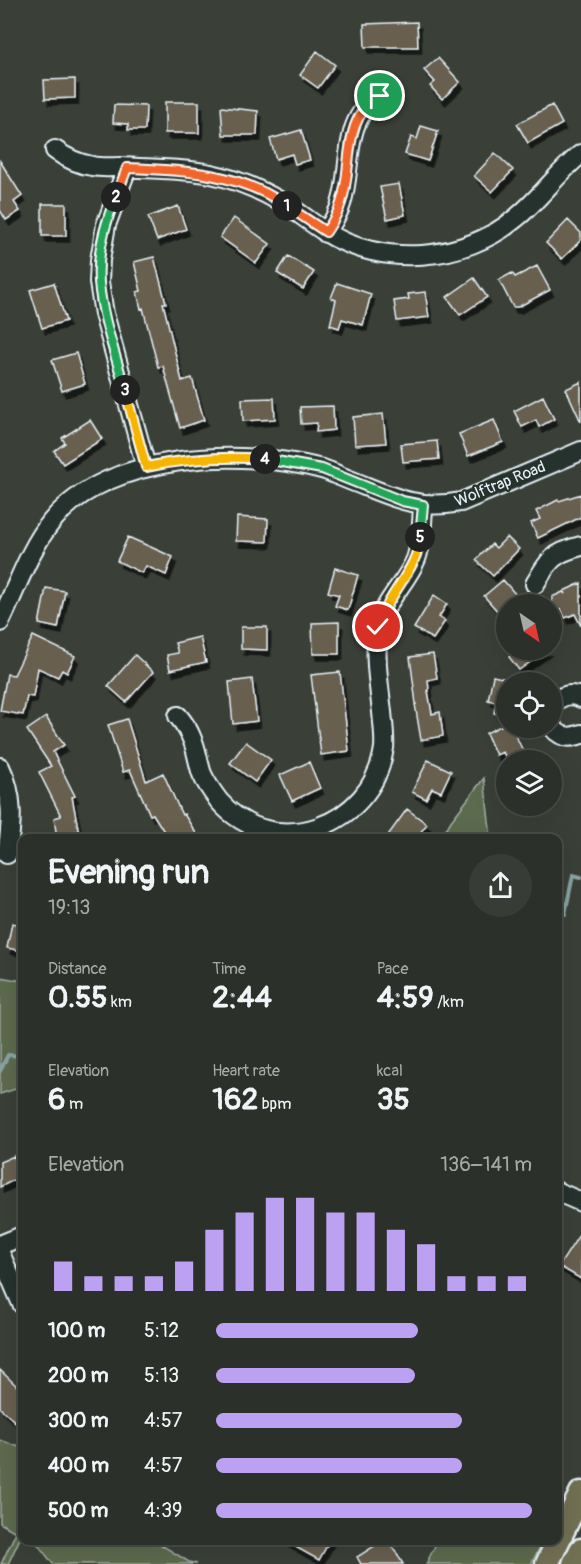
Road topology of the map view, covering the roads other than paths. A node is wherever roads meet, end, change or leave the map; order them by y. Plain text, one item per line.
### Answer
1 (380, 96) dead end
2 (55, 150) dead end
3 (581, 154) edge
4 (127, 168) junction
5 (326, 232) junction
6 (581, 451) edge
7 (146, 467) junction
8 (423, 505) junction
9 (581, 546) edge
10 (536, 584) dead end
11 (0, 622) edge
12 (562, 697) edge
13 (581, 698) edge
14 (178, 716) dead end
15 (581, 734) edge
16 (562, 735) edge
17 (0, 767) edge
18 (7, 854) dead end
19 (562, 1194) edge
20 (581, 1202) edge
21 (18, 1238) edge
22 (0, 1245) edge
23 (0, 1253) edge
24 (18, 1295) edge
25 (581, 1493) edge
26 (562, 1533) edge
27 (556, 1545) edge
28 (581, 1550) edge
29 (547, 1564) edge
30 (574, 1564) edge

1 - 5 street
2 - 4 street
3 - 5 street
4 - 5 street
4 - 7 street
6 - 8 street, Wolftrap Road
7 - 8 street, Wolftrap Road
7 - 11 street, Wolftrap Road
8 - 14 street
9 - 10 street
12 - 13 street
15 - 16 street
17 - 18 street
19 - 20 street
21 - 22 street
23 - 24 street
25 - 26 main road
27 - 29 main road
28 - 30 main road

